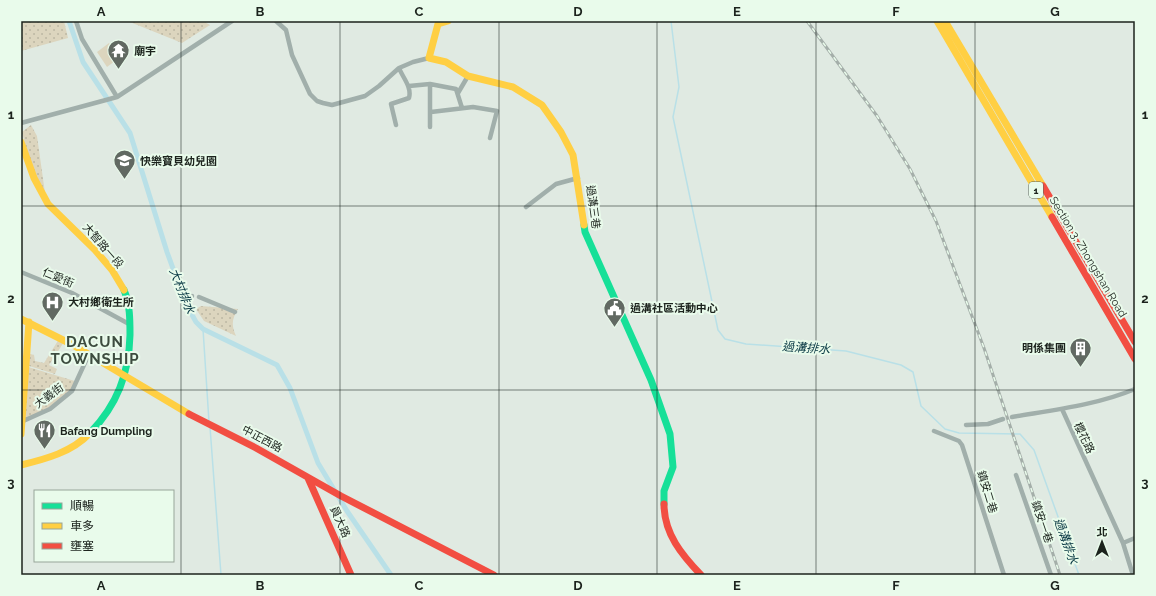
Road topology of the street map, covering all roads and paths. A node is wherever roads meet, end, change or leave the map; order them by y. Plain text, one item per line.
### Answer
1 (76, 21) edge
2 (232, 21) edge
3 (276, 21) edge
4 (448, 21) edge
5 (937, 21) edge
6 (945, 21) edge
7 (429, 58) junction
8 (399, 68) junction
9 (468, 76) junction
10 (430, 84) junction
11 (409, 86) junction
12 (458, 93) junction
13 (117, 97) junction
14 (462, 108) junction
15 (431, 112) junction
16 (21, 123) edge
17 (396, 125) dead end
18 (430, 127) dead end
19 (490, 138) dead end
20 (21, 142) edge
21 (578, 178) junction
22 (526, 207) dead end
23 (21, 272) edge
24 (199, 297) dead end
25 (235, 312) dead end
26 (21, 318) edge
27 (29, 322) junction
28 (129, 324) junction
29 (1135, 342) edge
30 (89, 354) junction
31 (1135, 359) edge
32 (125, 378) junction
33 (1135, 389) edge
34 (1062, 409) junction
35 (1012, 416) dead end
36 (1003, 419) dead end
37 (22, 422) edge
38 (966, 425) dead end
39 (934, 432) dead end
40 (21, 434) edge
41 (21, 465) edge
42 (1016, 475) dead end
43 (308, 478) junction
44 (1135, 538) edge
45 (1123, 543) junction
46 (1132, 572) dead end
47 (351, 575) edge
48 (494, 575) edge
49 (701, 575) edge
50 (1004, 575) edge
51 (1051, 575) edge

1 - 13 street
2 - 13 street
3 - 8 street
4 - 7 street
5 - 31 street, Section 3, Zhongshan Road / 1
6 - 29 street, Section 3, Zhongshan Road / 1
7 - 8 street
7 - 9 street, 過溝三巷
8 - 11 street
9 - 12 street
9 - 21 street, 過溝三巷
10 - 11 street
10 - 12 street
10 - 15 street
11 - 17 street
12 - 14 street
13 - 16 street
14 - 15 street
14 - 19 street
15 - 18 street
20 - 28 street, 大智路一段
21 - 22 street
21 - 49 street, 過溝三巷
23 - 28 street, 仁愛街
24 - 25 street
26 - 27 street, 中正西路
27 - 30 street, 中正西路
27 - 37 street
28 - 32 street, 大智路一段
30 - 32 street, 中正西路
30 - 37 street, 大義街
32 - 41 street, 大智路一段
32 - 43 street, 中正西路
33 - 34 street
34 - 35 street
34 - 45 street, 櫻花路
36 - 38 street
37 - 40 street
39 - 50 street, 鎮安二巷
42 - 51 street, 鎮安一巷
43 - 47 street, 員大路
43 - 48 street, 中正西路
44 - 45 street
45 - 46 street, 櫻花路

